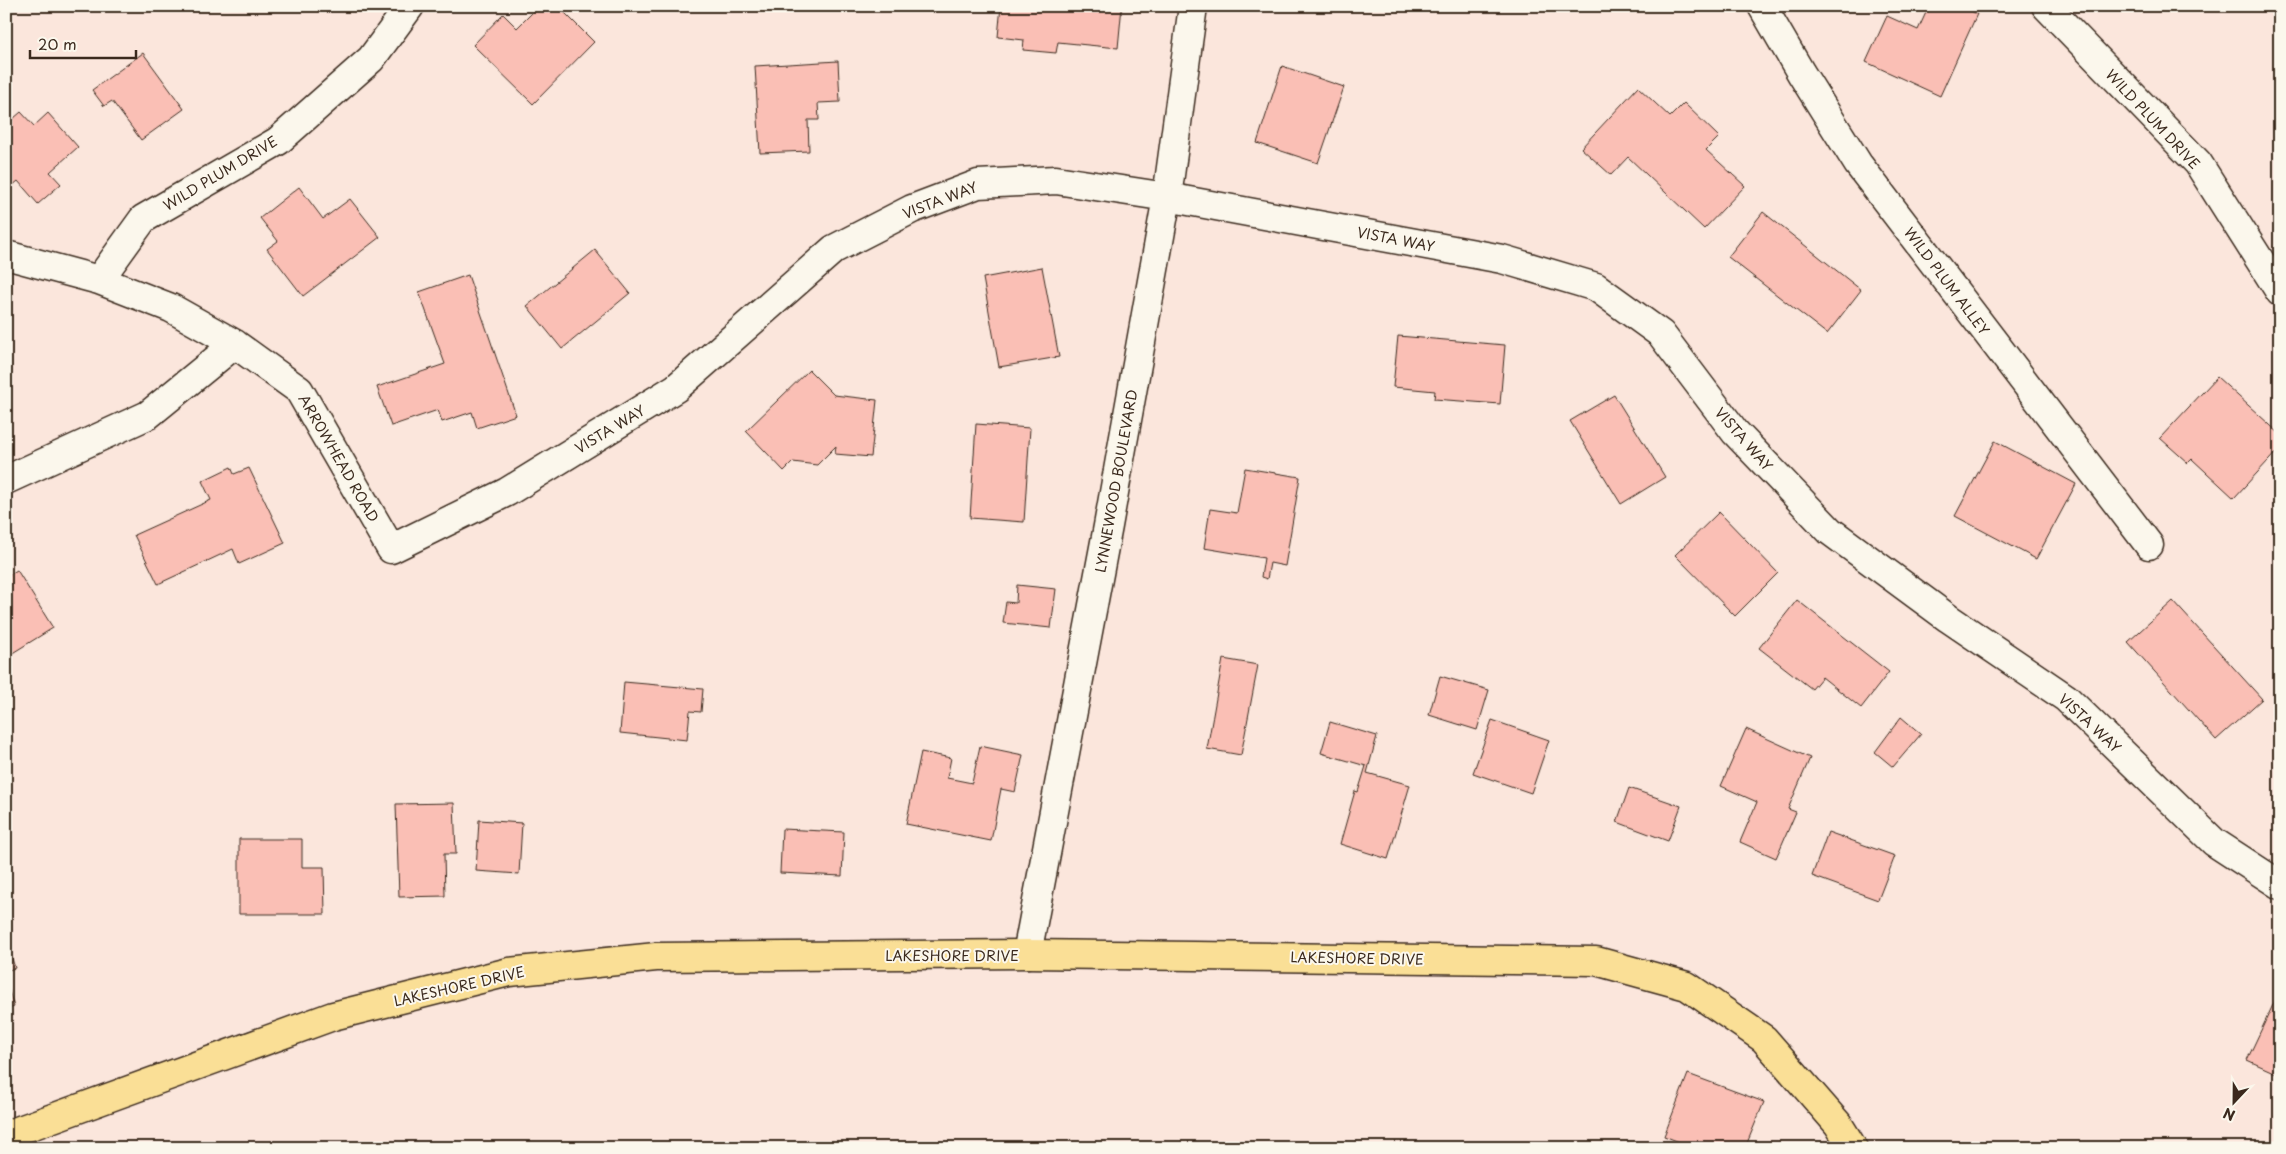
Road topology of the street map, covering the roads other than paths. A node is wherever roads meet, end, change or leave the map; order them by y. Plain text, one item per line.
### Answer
1 (410, 6) edge
2 (1192, 6) edge
3 (1762, 6) edge
4 (2046, 6) edge
5 (1167, 197) junction
6 (6, 255) edge
7 (99, 280) junction
8 (2280, 292) edge
9 (235, 344) junction
10 (6, 480) edge
11 (2149, 545) dead end
12 (391, 548) joint
13 (2280, 884) edge
14 (1026, 954) junction
15 (6, 1135) edge
16 (1853, 1148) edge

1 - 7 street, WILD PLUM DRIVE
2 - 5 street, LYNNEWOOD BOULEVARD
3 - 11 street, WILD PLUM ALLEY
4 - 8 street, WILD PLUM DRIVE
5 - 12 street, VISTA WAY
5 - 13 street, VISTA WAY
5 - 14 street, LYNNEWOOD BOULEVARD
6 - 7 street, ARROWHEAD ROAD
7 - 9 street, ARROWHEAD ROAD
9 - 10 street
9 - 12 street, ARROWHEAD ROAD
14 - 15 main road, LAKESHORE DRIVE
14 - 16 main road, LAKESHORE DRIVE

